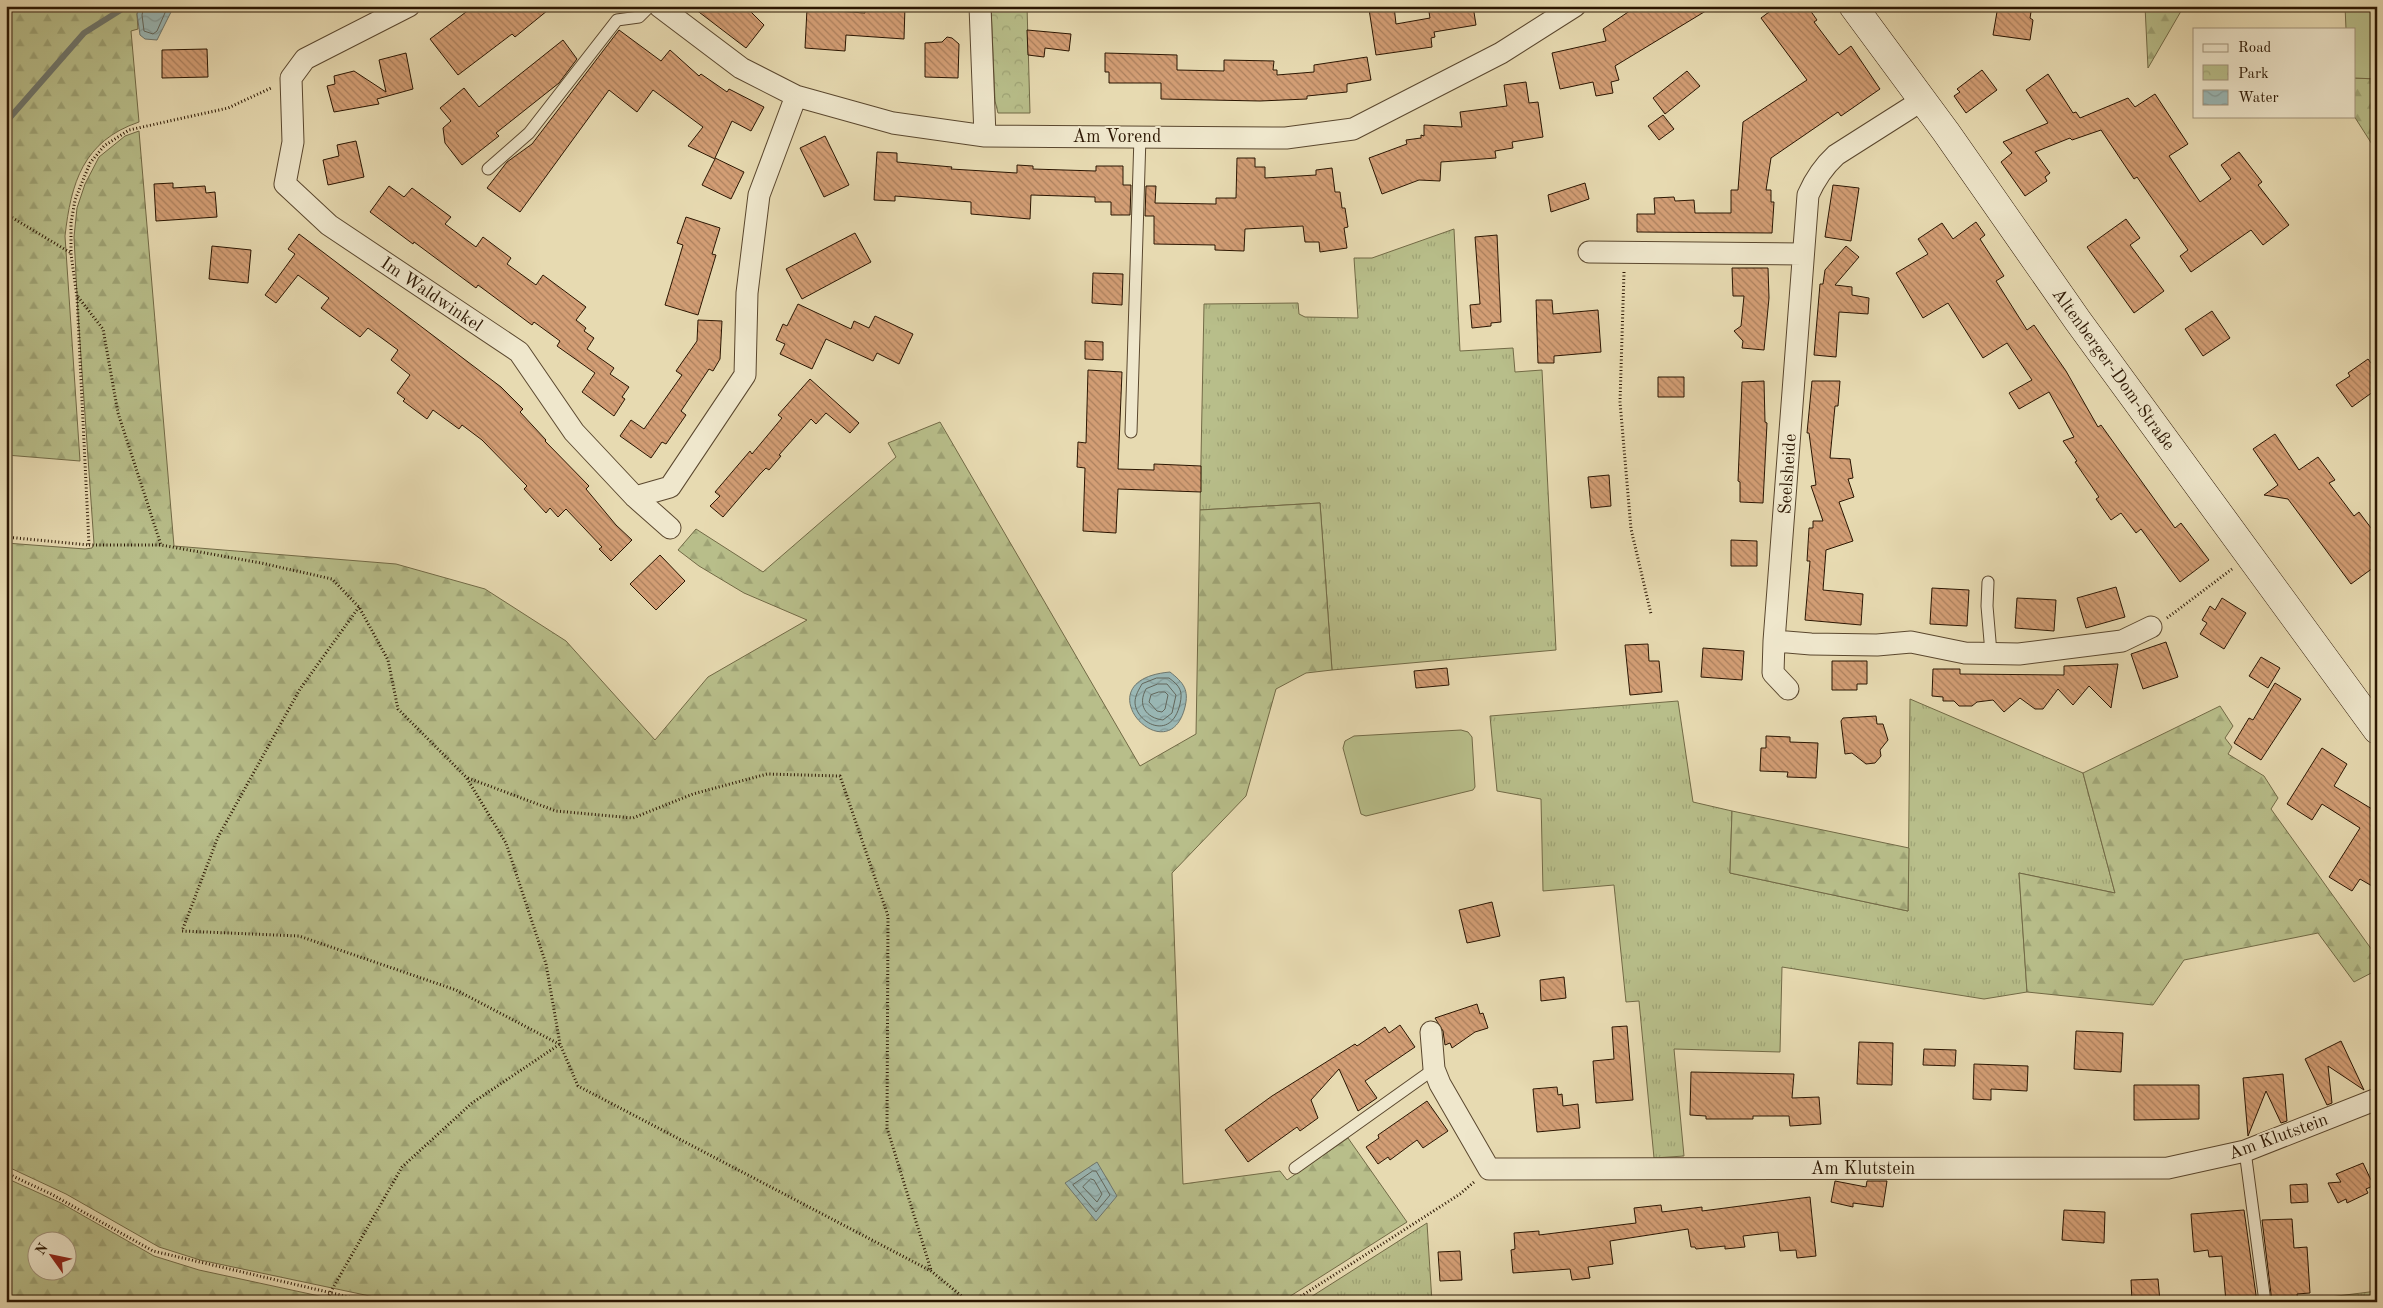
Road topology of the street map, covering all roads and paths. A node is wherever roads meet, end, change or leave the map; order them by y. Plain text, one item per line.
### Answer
1 (409, 6) edge
2 (650, 6) edge
3 (659, 6) edge
4 (980, 6) edge
5 (1575, 6) edge
6 (1853, 6) edge
7 (291, 78) junction
8 (796, 96) junction
9 (1921, 101) junction
10 (985, 136) junction
11 (1140, 136) junction
12 (488, 169) dead end
13 (6, 214) edge
14 (1589, 252) dead end
15 (71, 254) junction
16 (1625, 254) junction
17 (1803, 254) junction
18 (77, 297) junction
19 (1131, 432) dead end
20 (635, 497) junction
21 (670, 528) dead end
22 (6, 537) edge
23 (89, 545) junction
24 (161, 545) junction
25 (2250, 555) junction
26 (1988, 582) dead end
27 (360, 606) junction
28 (1651, 614) dead end
29 (2151, 627) joint
30 (1774, 641) junction
31 (1991, 653) junction
32 (1788, 689) dead end
33 (2377, 730) edge
34 (466, 777) junction
35 (1431, 1032) dead end
36 (560, 1044) junction
37 (1434, 1069) junction
38 (2377, 1098) edge
39 (2244, 1151) junction
40 (1295, 1168) dead end
41 (1490, 1169) junction
42 (6, 1173) edge
43 (931, 1271) junction
44 (330, 1293) junction
45 (327, 1302) edge
46 (370, 1302) edge
47 (969, 1302) edge
48 (1292, 1302) edge
49 (2265, 1302) edge

1 - 7 street
2 - 12 lane
3 - 8 street, Am Vorend
4 - 10 street
5 - 11 street, Am Vorend
6 - 9 main road, Altenberger-Dom-Straße
7 - 15 path
7 - 20 street, Im Waldwinkel
8 - 10 street, Am Vorend
8 - 20 street
9 - 17 street, Seelsheide
9 - 25 main road, Altenberger-Dom-Straße
10 - 11 street, Am Vorend
11 - 19 lane
13 - 15 path
14 - 16 street
15 - 18 path
16 - 17 street
16 - 28 path
17 - 30 street, Seelsheide
18 - 23 path
18 - 24 path
20 - 21 street, Im Waldwinkel
22 - 23 path
23 - 24 path
24 - 27 path
25 - 29 path
25 - 33 main road, Altenberger-Dom-Straße
26 - 31 lane
27 - 34 path
27 - 36 path
29 - 31 street
30 - 31 street
30 - 32 street, Seelsheide
34 - 36 path
34 - 43 path
35 - 37 street
36 - 43 path
36 - 44 path
37 - 40 lane
37 - 41 street
38 - 39 street, Am Klutstein
39 - 41 street, Am Klutstein
39 - 49 lane
41 - 48 path
42 - 44 path
43 - 47 path
44 - 45 path
44 - 46 path

